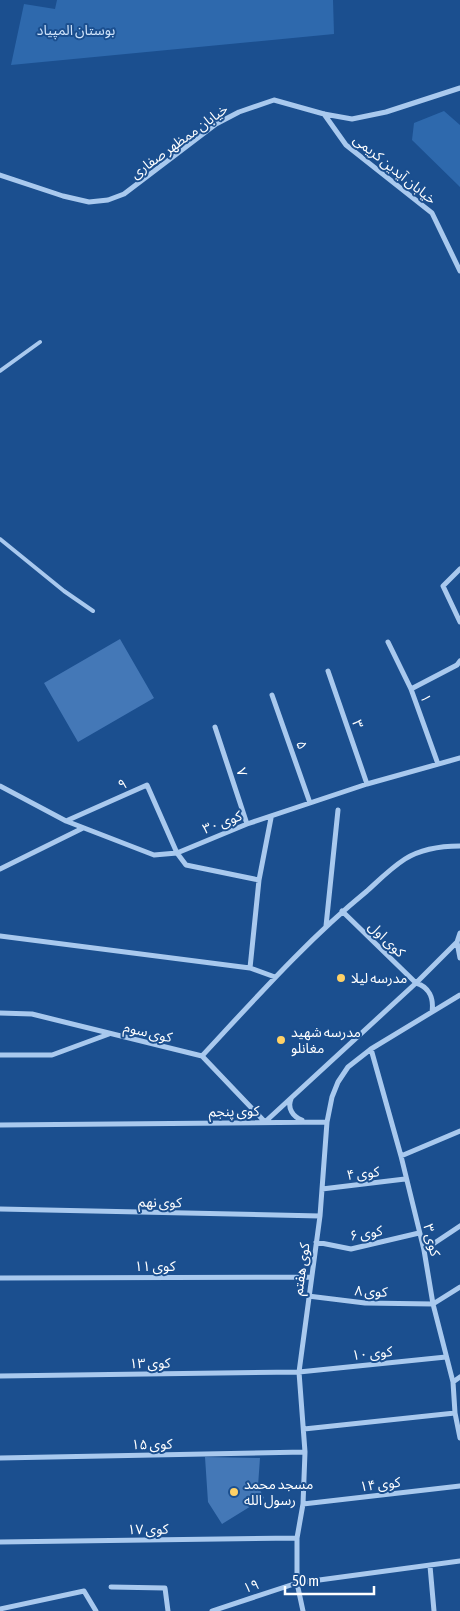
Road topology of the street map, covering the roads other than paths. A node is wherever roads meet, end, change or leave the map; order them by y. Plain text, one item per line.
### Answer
1 (460, 88) edge
2 (324, 114) junction
3 (0, 175) edge
4 (460, 270) edge
5 (40, 342) dead end
6 (0, 371) edge
7 (0, 539) edge
8 (460, 569) edge
9 (93, 611) dead end
10 (460, 622) edge
11 (388, 642) dead end
12 (460, 661) edge
13 (328, 671) dead end
14 (411, 689) junction
15 (272, 694) dead end
16 (215, 727) dead end
17 (460, 758) edge
18 (438, 764) junction
19 (367, 784) junction
20 (0, 786) edge
21 (310, 803) junction
22 (338, 810) dead end
23 (271, 818) junction
24 (66, 821) junction
25 (247, 824) junction
26 (83, 828) junction
27 (460, 846) edge
28 (177, 853) junction
29 (0, 869) edge
30 (259, 880) junction
31 (342, 911) junction
32 (326, 927) junction
33 (460, 933) edge
34 (0, 936) edge
35 (459, 942) edge
36 (460, 958) edge
37 (250, 968) junction
38 (275, 977) junction
39 (416, 982) junction
40 (460, 995) edge
41 (432, 1012) junction
42 (0, 1013) edge
43 (109, 1034) junction
44 (372, 1049) junction
45 (0, 1055) edge
46 (202, 1056) junction
47 (292, 1097) junction
48 (265, 1122) junction
49 (304, 1122) junction
50 (327, 1122) junction
51 (0, 1125) edge
52 (460, 1131) edge
53 (401, 1156) junction
54 (405, 1179) junction
55 (322, 1189) junction
56 (0, 1209) edge
57 (320, 1216) junction
58 (460, 1226) edge
59 (419, 1233) junction
60 (316, 1242) junction
61 (424, 1250) junction
62 (311, 1277) junction
63 (0, 1278) edge
64 (460, 1287) edge
65 (308, 1296) junction
66 (434, 1304) junction
67 (446, 1356) junction
68 (300, 1372) junction
69 (0, 1376) edge
70 (460, 1376) edge
71 (453, 1382) junction
72 (455, 1413) junction
73 (304, 1429) junction
74 (460, 1438) edge
75 (305, 1452) junction
76 (0, 1458) edge
77 (460, 1486) edge
78 (303, 1504) junction
79 (297, 1538) junction
80 (0, 1542) edge
81 (460, 1561) edge
82 (430, 1566) junction
83 (297, 1583) junction
84 (111, 1587) dead end
85 (0, 1609) edge
86 (14, 1609) edge
87 (96, 1611) edge
88 (168, 1611) edge
89 (212, 1611) edge
90 (303, 1611) edge
91 (434, 1611) edge

1 - 2 street, خیابان ممظهر صفاری
2 - 3 street, خیابان ممظهر صفاری
2 - 4 street, خیابان آیدین کریمی
5 - 6 lane
7 - 9 lane
8 - 10 street
11 - 14 street, ۱
12 - 14 street
13 - 19 street, ۳
14 - 18 street, ۱
15 - 21 street, ۵
16 - 25 street, ۷
17 - 18 street, کوی ۳۰
18 - 19 street, کوی ۳۰
19 - 21 street, کوی ۳۰
20 - 24 street, کوی ۳۰
21 - 23 street, کوی ۳۰
22 - 32 street
23 - 25 street, کوی ۳۰
23 - 30 street
24 - 26 street, کوی ۳۰
24 - 28 street, ۹
25 - 28 street, کوی ۳۰
26 - 28 street, کوی ۳۰
26 - 29 street
27 - 31 street
28 - 30 street
30 - 37 street
31 - 32 street
31 - 39 street, کوی اول
32 - 38 street
33 - 35 street
34 - 37 street
35 - 36 street
35 - 39 street, کوی پنجم
37 - 38 street
38 - 46 street
39 - 41 street, کوی اول
39 - 47 street, کوی پنجم
40 - 41 street, کوی هفتم
41 - 44 street, کوی هفتم
42 - 43 street, کوی سوم
43 - 45 street
43 - 46 street, کوی سوم
44 - 50 street, کوی هفتم
44 - 53 street, کوی ۳
46 - 48 street
47 - 48 street, کوی پنجم
47 - 49 street
48 - 49 street
48 - 51 street, کوی پنجم
49 - 50 street
50 - 55 street, کوی هفتم
52 - 53 street
53 - 54 street, کوی ۳
54 - 55 street, کوی ۴
54 - 59 street, کوی ۳
55 - 57 street, کوی هفتم
56 - 57 street, کوی نهم
57 - 60 street, کوی هفتم
58 - 61 street
59 - 60 street, کوی ۶
59 - 61 street, کوی ۳
60 - 62 street, کوی هفتم
61 - 66 street, کوی ۳
62 - 63 street, کوی ۱۱
62 - 65 street, کوی هفتم
64 - 66 street
65 - 66 street, کوی ۸
65 - 68 street, کوی هفتم
66 - 67 street, کوی ۳
67 - 68 street, کوی ۱۰
67 - 71 street, کوی ۳
68 - 69 street, کوی ۱۳
68 - 73 street, کوی هفتم
70 - 71 street
71 - 72 street, کوی ۳
72 - 73 street
72 - 74 street, کوی ۳
73 - 75 street, کوی هفتم
75 - 76 street, کوی ۱۵
75 - 78 street, کوی هفتم
77 - 78 street, کوی ۱۴
78 - 79 street, کوی هفتم
79 - 80 street, کوی ۱۷
79 - 83 street, کوی هفتم
81 - 82 street, ۱۹
82 - 83 street, ۱۹
82 - 91 street
83 - 89 street, ۱۹
83 - 90 street, کوی هفتم
84 - 88 street
85 - 86 street
86 - 87 street

